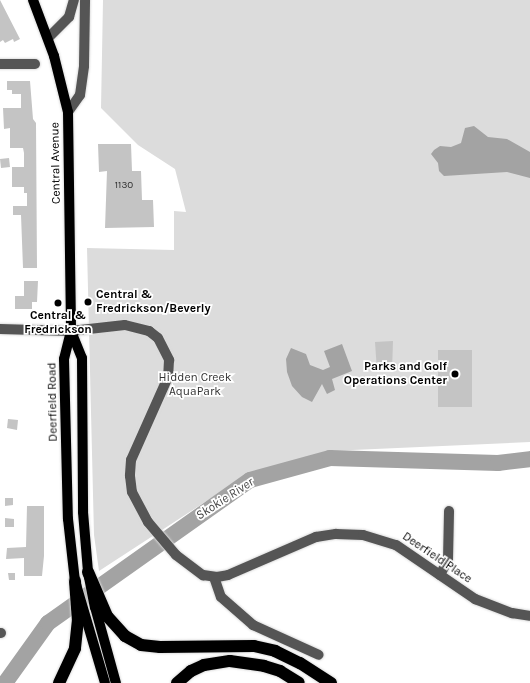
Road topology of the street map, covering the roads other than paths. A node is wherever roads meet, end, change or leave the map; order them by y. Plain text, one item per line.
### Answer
1 (33, 0) edge
2 (74, 0) edge
3 (85, 0) edge
4 (48, 38) junction
5 (0, 64) edge
6 (36, 64) dead end
7 (68, 112) junction
8 (0, 329) edge
9 (71, 331) junction
10 (449, 511) dead end
11 (88, 572) joint
12 (440, 575) junction
13 (214, 577) junction
14 (75, 582) junction
15 (92, 604) junction
16 (530, 616) edge
17 (319, 655) dead end
18 (59, 683) edge
19 (105, 683) edge
20 (116, 683) edge
21 (177, 683) edge
22 (299, 683) edge
23 (331, 683) edge

1 - 4 main road, Central Avenue
2 - 4 street
3 - 7 street
4 - 7 main road, Central Avenue
5 - 6 street
7 - 9 main road, Central Avenue
8 - 9 street
9 - 11 main road
9 - 13 street
9 - 14 main road, Deerfield Road
10 - 12 street
11 - 15 highway
12 - 13 street, Deerfield Place
12 - 16 street, Deerfield Place
13 - 17 street
14 - 15 main road, Deerfield Road
14 - 18 highway
15 - 19 main road, Deerfield Road
15 - 20 main road, Deerfield Road
15 - 23 highway
21 - 22 highway

